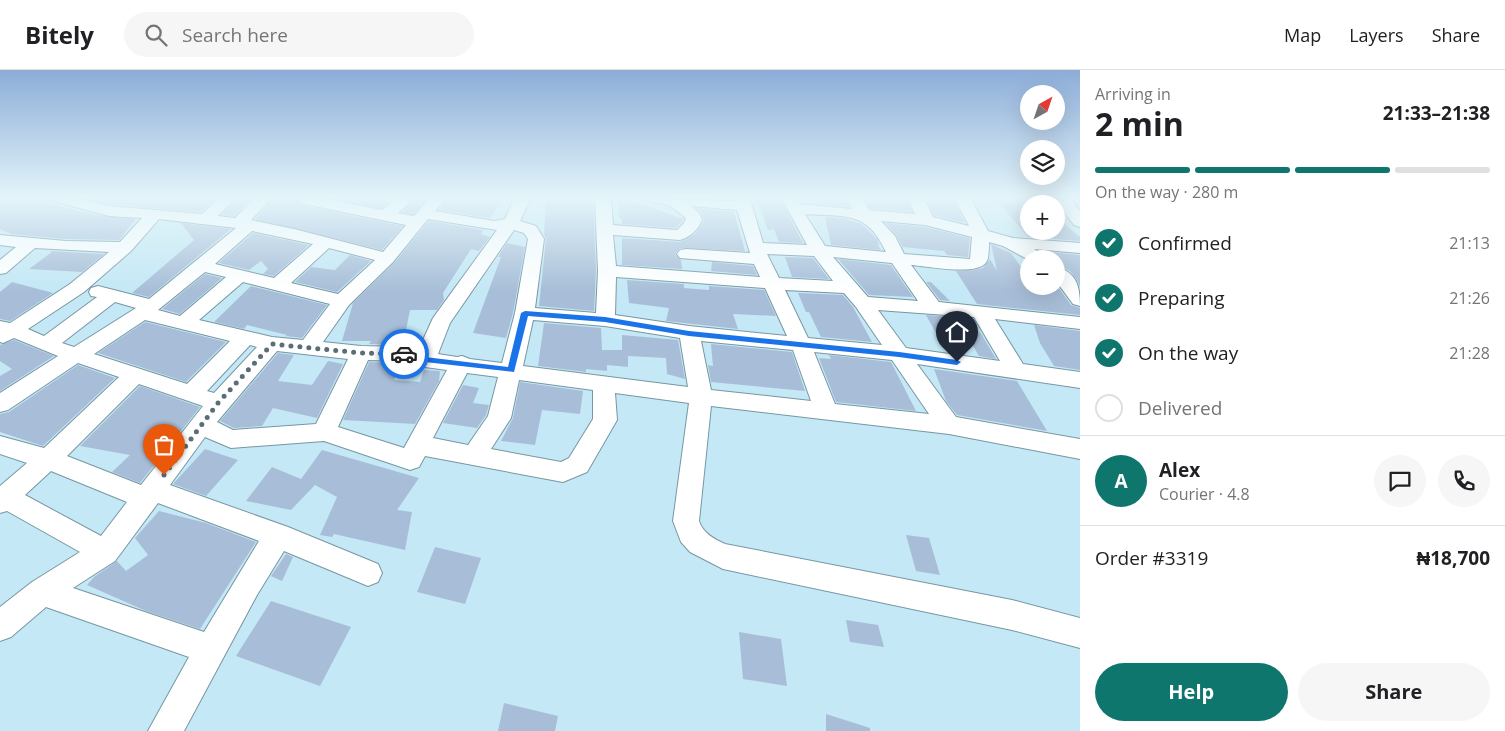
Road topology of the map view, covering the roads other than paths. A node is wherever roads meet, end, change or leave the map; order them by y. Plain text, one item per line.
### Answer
1 (606, 229) edge
2 (141, 230) edge
3 (238, 230) edge
4 (271, 230) edge
5 (412, 230) edge
6 (506, 230) edge
7 (530, 230) edge
8 (616, 230) edge
9 (688, 230) edge
10 (751, 230) edge
11 (807, 230) edge
12 (882, 230) edge
13 (965, 230) edge
14 (979, 230) edge
15 (981, 234) junction
16 (680, 235) junction
17 (0, 240) edge
18 (326, 242) junction
19 (1009, 242) junction
20 (32, 243) junction
21 (125, 247) junction
22 (1080, 248) edge
23 (1023, 250) edge
24 (820, 251) junction
25 (759, 253) junction
26 (686, 254) junction
27 (387, 258) junction
28 (897, 258) junction
29 (202, 266) junction
30 (0, 269) edge
31 (607, 271) junction
32 (239, 276) junction
33 (691, 278) junction
34 (1065, 280) edge
35 (773, 283) junction
36 (277, 286) junction
37 (77, 288) junction
38 (848, 288) junction
39 (112, 295) junction
40 (342, 300) junction
41 (1080, 300) edge
42 (863, 303) junction
43 (933, 308) junction
44 (148, 309) junction
45 (980, 311) junction
46 (525, 313) junction
47 (605, 320) junction
48 (185, 322) junction
49 (1080, 323) edge
50 (4, 332) edge
51 (689, 333) junction
52 (246, 337) junction
53 (272, 344) junction
54 (46, 345) junction
55 (800, 345) junction
56 (308, 348) junction
57 (361, 353) junction
58 (899, 354) junction
59 (77, 356) junction
60 (425, 360) junction
61 (462, 363) junction
62 (511, 370) junction
63 (1016, 370) junction
64 (135, 375) junction
65 (1080, 380) edge
66 (604, 384) junction
67 (192, 393) junction
68 (701, 397) junction
69 (218, 403) junction
70 (0, 404) edge
71 (826, 410) junction
72 (949, 426) junction
73 (324, 432) junction
74 (0, 445) edge
75 (418, 445) junction
76 (1080, 450) edge
77 (474, 456) junction
78 (48, 459) junction
79 (150, 494) junction
80 (3, 500) edge
81 (278, 536) junction
82 (105, 552) junction
83 (368, 573) dead end
84 (42, 592) junction
85 (0, 626) edge
86 (1080, 634) edge
87 (212, 650) junction
88 (165, 731) edge

1 - 31 street
2 - 21 street
3 - 29 street
4 - 18 street
5 - 27 street
6 - 60 street
7 - 46 street
8 - 16 street
9 - 16 street
10 - 25 street
11 - 24 street
12 - 28 street
13 - 15 street
14 - 15 street
15 - 19 street
15 - 28 street
16 - 26 street
17 - 20 street
18 - 27 street
18 - 36 street
19 - 22 street
19 - 23 street
20 - 21 street
20 - 30 street
21 - 37 street
24 - 25 street
24 - 28 street
24 - 38 street
25 - 26 street
25 - 35 street
26 - 33 street
27 - 40 street
28 - 43 street
29 - 32 street
29 - 44 street
31 - 33 street
31 - 47 street
32 - 36 street
32 - 48 street
33 - 35 street
34 - 41 street
35 - 38 street
35 - 55 street
36 - 40 street
37 - 39 street
37 - 50 street
38 - 42 street
39 - 44 street
39 - 54 street
40 - 56 street
42 - 43 street
42 - 58 street
43 - 45 street
44 - 48 street
44 - 59 street
45 - 49 street
45 - 63 street
46 - 47 street
46 - 62 street
47 - 51 street
48 - 52 street
50 - 54 street
51 - 55 street
51 - 68 street
52 - 53 street
52 - 67 street
53 - 56 street
53 - 69 street
54 - 59 street
55 - 58 street
55 - 71 street
56 - 57 street
57 - 60 street
57 - 73 street
58 - 63 street
58 - 72 street
59 - 64 street
59 - 70 street
60 - 61 street
61 - 62 street
61 - 75 street
62 - 66 street
62 - 77 street
63 - 65 street
64 - 67 street
64 - 78 street
66 - 68 street
66 - 77 street
67 - 69 street
68 - 71 street
68 - 86 street
69 - 73 street
69 - 79 street
71 - 72 street
72 - 76 street
73 - 75 street
74 - 78 street
75 - 77 street
78 - 79 street
78 - 80 street
79 - 81 street
79 - 82 street
80 - 82 street
81 - 83 street
81 - 87 street
82 - 84 street
84 - 85 street
84 - 87 street
87 - 88 street

